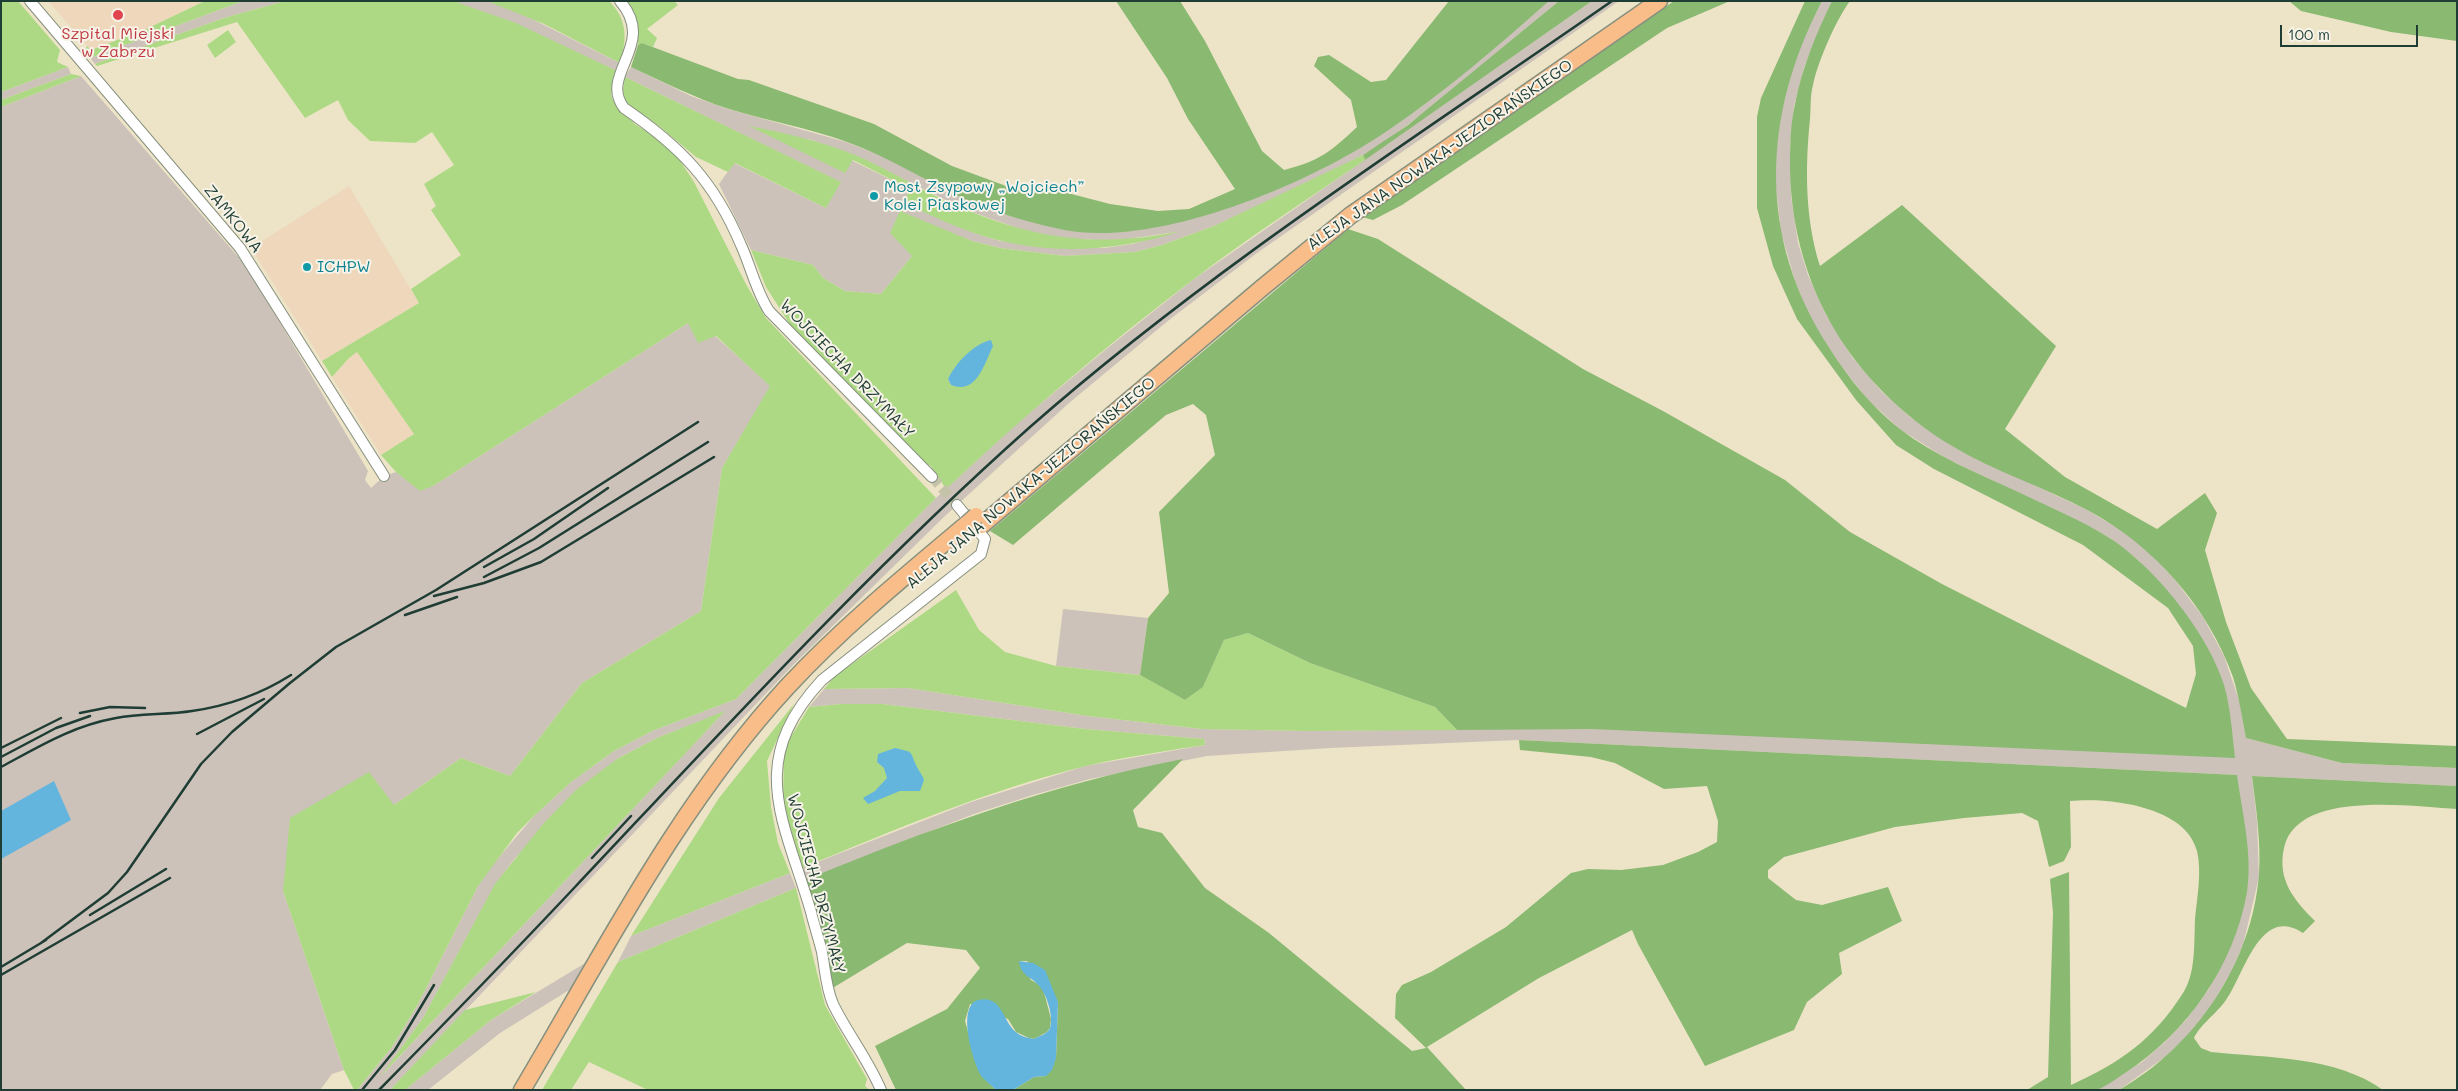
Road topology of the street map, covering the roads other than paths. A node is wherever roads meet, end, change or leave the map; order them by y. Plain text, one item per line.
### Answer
1 (30, 1) edge
2 (620, 1) edge
3 (1641, 1) edge
4 (1658, 1) edge
5 (384, 476) dead end
6 (932, 477) tunnel mouth
7 (957, 505) tunnel mouth
8 (975, 524) junction
9 (522, 1090) edge
10 (534, 1090) edge
11 (881, 1090) edge

1 - 5 street, ZAMKOWA
2 - 6 street, WOJCIECHA DRZYMAŁY
3 - 8 main road, ALEJA JANA NOWAKA-JEZIORAŃSKIEGO
4 - 8 main road, ALEJA JANA NOWAKA-JEZIORAŃSKIEGO
7 - 11 street, WOJCIECHA DRZYMAŁY
8 - 9 main road, ALEJA JANA NOWAKA-JEZIORAŃSKIEGO
8 - 10 main road, ALEJA JANA NOWAKA-JEZIORAŃSKIEGO

